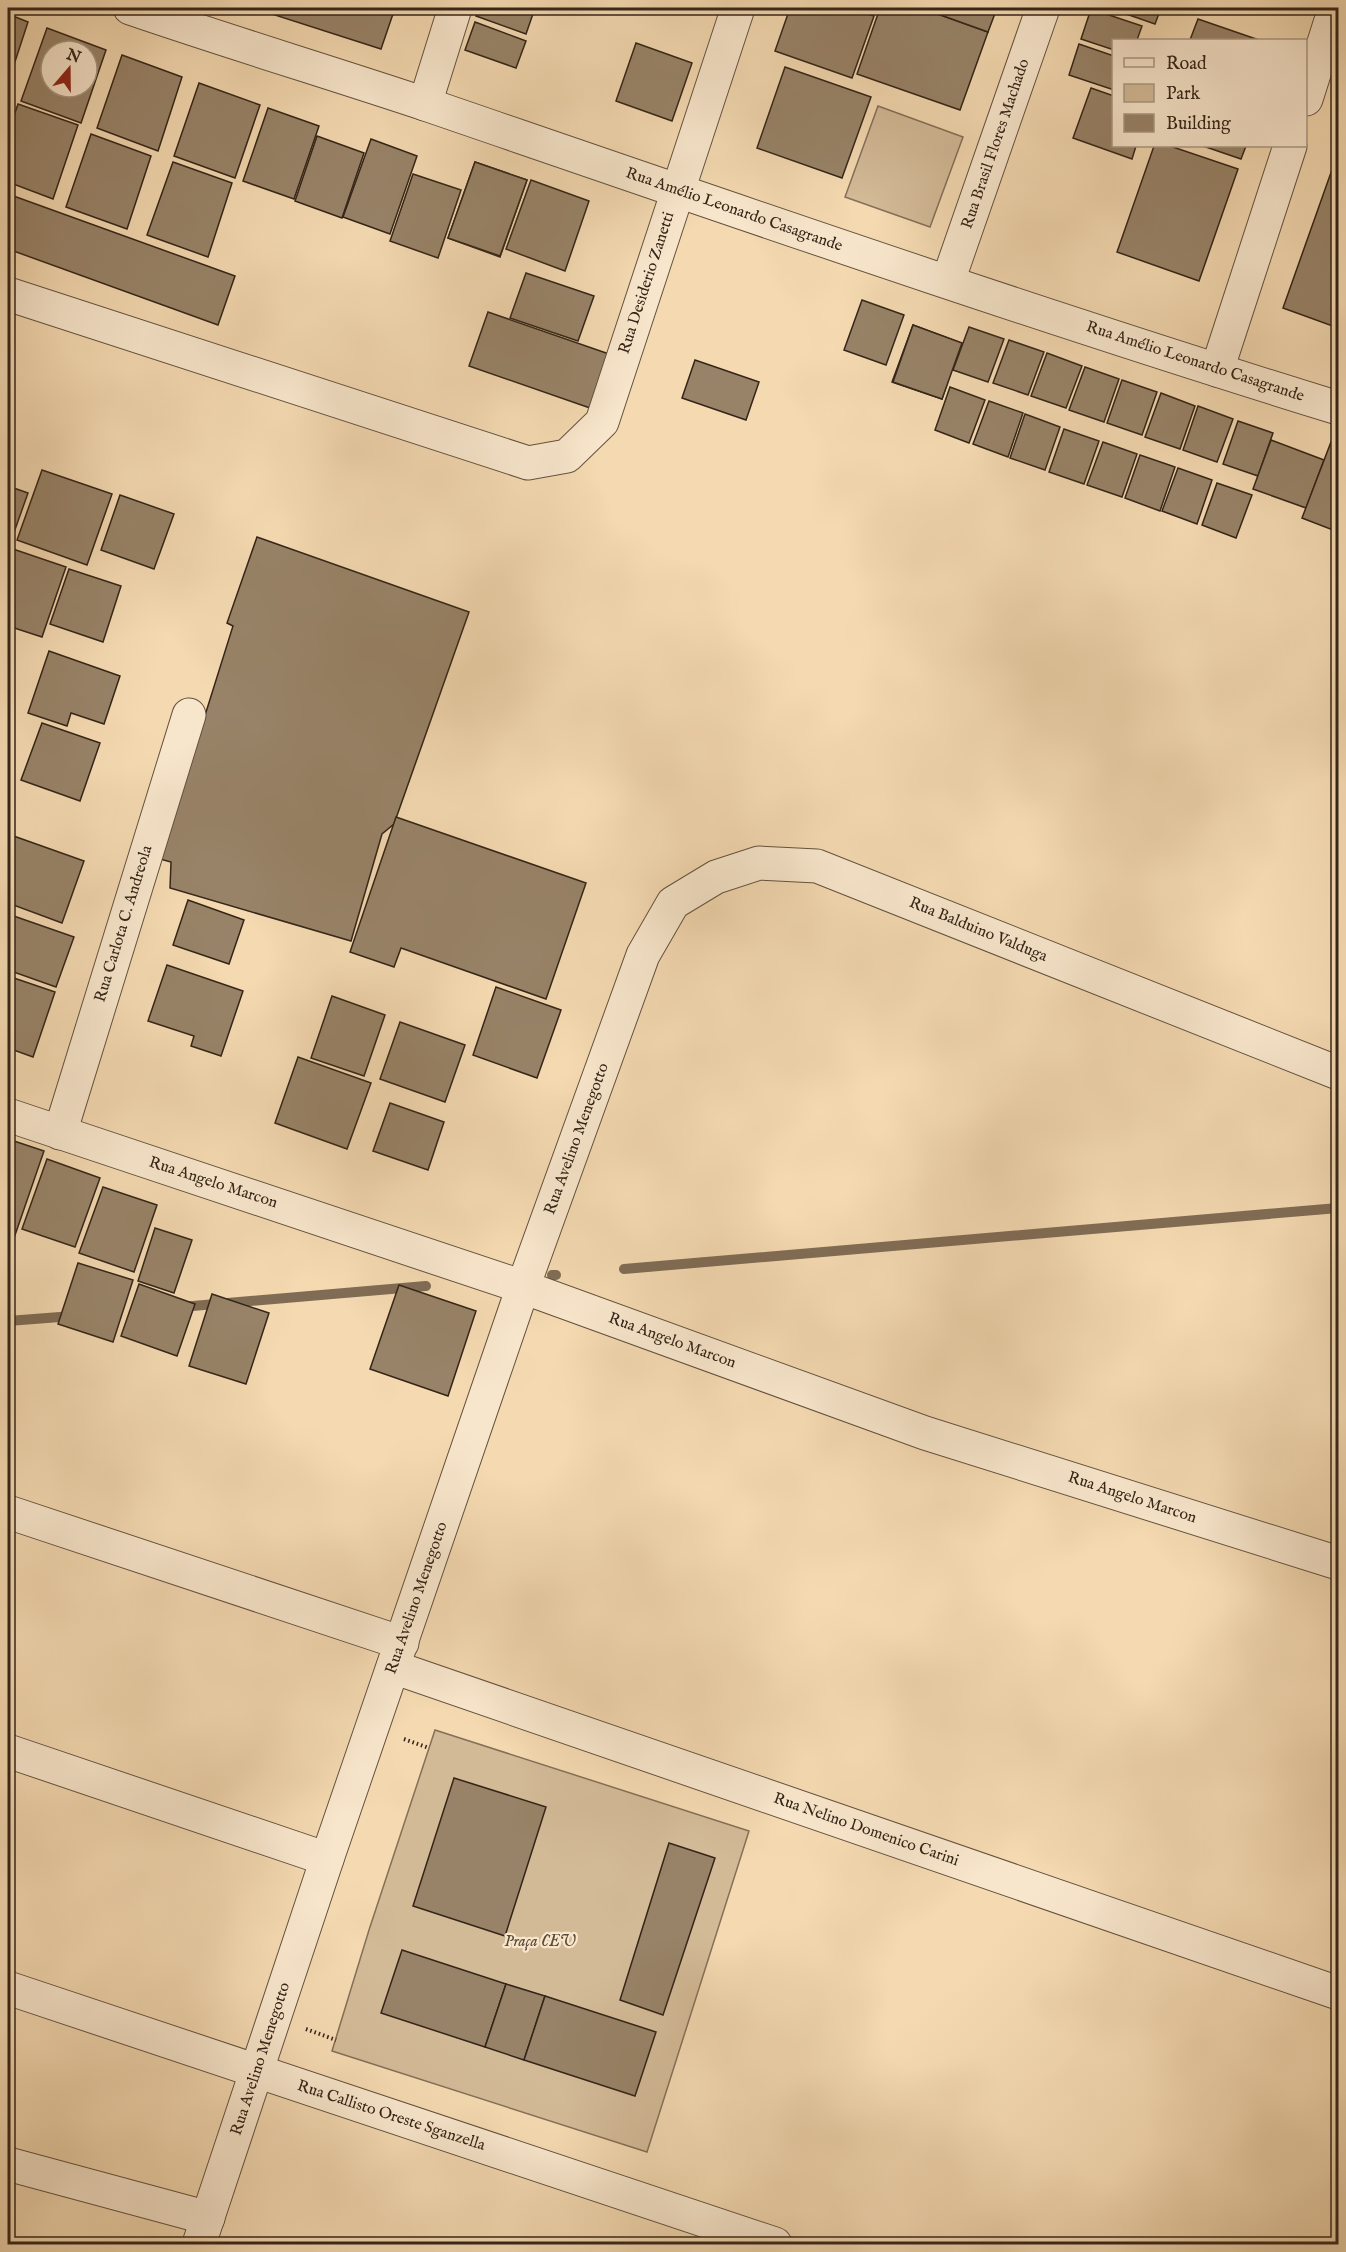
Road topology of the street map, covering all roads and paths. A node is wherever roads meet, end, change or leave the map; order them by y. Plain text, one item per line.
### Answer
1 (455, 8) edge
2 (738, 8) edge
3 (1043, 8) edge
4 (1335, 8) edge
5 (140, 9) edge
6 (1307, 93) edge
7 (425, 104) junction
8 (1290, 147) edge
9 (676, 191) junction
10 (948, 281) junction
11 (8, 294) edge
12 (1217, 370) junction
13 (1338, 408) edge
14 (189, 715) dead end
15 (644, 955) joint
16 (1338, 1072) edge
17 (8, 1115) edge
18 (60, 1133) junction
19 (523, 1287) junction
20 (8, 1512) edge
21 (1338, 1563) edge
22 (398, 1655) junction
23 (8, 1750) edge
24 (327, 1859) junction
25 (8, 1988) edge
26 (1338, 1993) edge
27 (256, 2071) junction
28 (8, 2164) edge
29 (203, 2231) edge
30 (775, 2244) edge

1 - 7 street
2 - 9 street, Rua Desiderio Zanetti
3 - 10 street, Rua Brasil Flores Machado
4 - 6 street
5 - 7 street, Rua Amélio Leonardo Casagrande
7 - 9 street, Rua Amélio Leonardo Casagrande
8 - 12 street
9 - 10 street, Rua Amélio Leonardo Casagrande
9 - 11 street, Rua Desiderio Zanetti
10 - 12 street, Rua Amélio Leonardo Casagrande
12 - 13 street, Rua Amélio Leonardo Casagrande
14 - 18 street, Rua Carlota C. Andreola
15 - 16 street, Rua Balduino Valduga
15 - 19 street, Rua Avelino Menegotto
17 - 18 street, Rua Angelo Marcon
18 - 19 street, Rua Angelo Marcon
19 - 21 street, Rua Angelo Marcon
19 - 22 street, Rua Avelino Menegotto
20 - 22 street, Rua Nelino Domenico Carini
22 - 24 street, Rua Avelino Menegotto
22 - 26 street, Rua Nelino Domenico Carini
23 - 24 street
24 - 27 street, Rua Avelino Menegotto
25 - 27 street, Rua Callisto Oreste Sganzella
27 - 29 street, Rua Avelino Menegotto
27 - 30 street, Rua Callisto Oreste Sganzella
28 - 29 street

